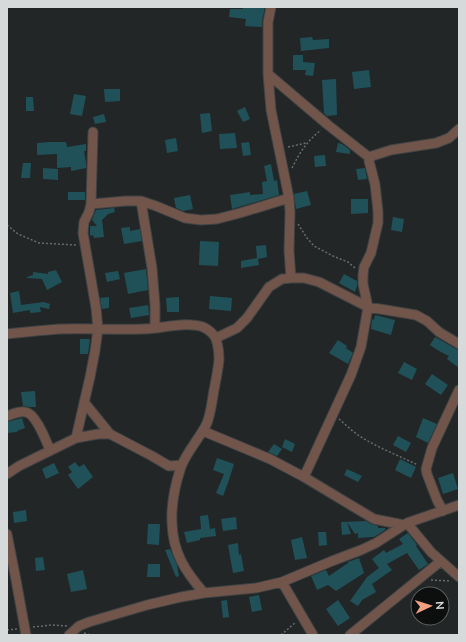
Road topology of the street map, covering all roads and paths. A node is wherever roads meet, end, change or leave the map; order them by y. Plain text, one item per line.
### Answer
1 (271, 7) edge
2 (268, 74) junction
3 (328, 125) junction
4 (459, 129) edge
5 (93, 132) dead end
6 (307, 143) junction
7 (278, 150) junction
8 (370, 158) junction
9 (291, 169) dead end
10 (289, 198) junction
11 (142, 201) junction
12 (91, 204) junction
13 (290, 212) junction
14 (7, 225) edge
15 (85, 246) junction
16 (363, 275) junction
17 (291, 278) junction
18 (368, 307) junction
19 (155, 328) junction
20 (98, 329) junction
21 (7, 334) edge
22 (216, 338) junction
23 (459, 344) edge
24 (459, 390) edge
25 (84, 402) junction
26 (333, 414) junction
27 (7, 416) edge
28 (203, 431) junction
29 (110, 434) junction
30 (76, 438) junction
31 (50, 450) junction
32 (182, 465) junction
33 (169, 466) junction
34 (426, 469) junction
35 (7, 474) edge
36 (304, 477) junction
37 (177, 481) junction
38 (459, 505) edge
39 (443, 510) junction
40 (405, 524) junction
41 (7, 534) edge
42 (441, 561) junction
43 (456, 579) edge
44 (417, 581) junction
45 (282, 582) junction
46 (204, 593) junction
47 (301, 616) junction
48 (79, 626) junction
49 (25, 631) edge
50 (69, 635) edge
51 (281, 635) edge
52 (313, 635) edge
53 (350, 635) edge

1 - 2 street
2 - 3 street
2 - 7 street
3 - 6 path
3 - 8 street
4 - 8 street
5 - 12 street
6 - 7 path
6 - 9 path
7 - 10 street
8 - 16 street
10 - 11 street
10 - 13 street
11 - 12 street
11 - 19 street
12 - 15 street
13 - 16 path
13 - 17 street
14 - 15 path
15 - 20 street
16 - 18 street
17 - 18 street
17 - 22 street
18 - 23 street
18 - 26 street
19 - 20 street
19 - 22 street
20 - 21 street
20 - 25 street
22 - 28 street
24 - 34 street
25 - 29 street
25 - 30 street
26 - 34 path
26 - 36 street
27 - 31 street
28 - 32 street
28 - 36 street
29 - 30 street
29 - 33 street
30 - 31 street
31 - 35 street
32 - 33 street
32 - 37 street
33 - 37 street
34 - 39 street
36 - 40 street
37 - 46 street
38 - 39 street
39 - 40 street
40 - 42 street
40 - 45 street
41 - 49 street
42 - 43 street
42 - 44 street
43 - 44 path
44 - 53 street
45 - 46 street
45 - 47 street
46 - 48 street
47 - 51 path
47 - 52 street
48 - 49 path
48 - 50 street

